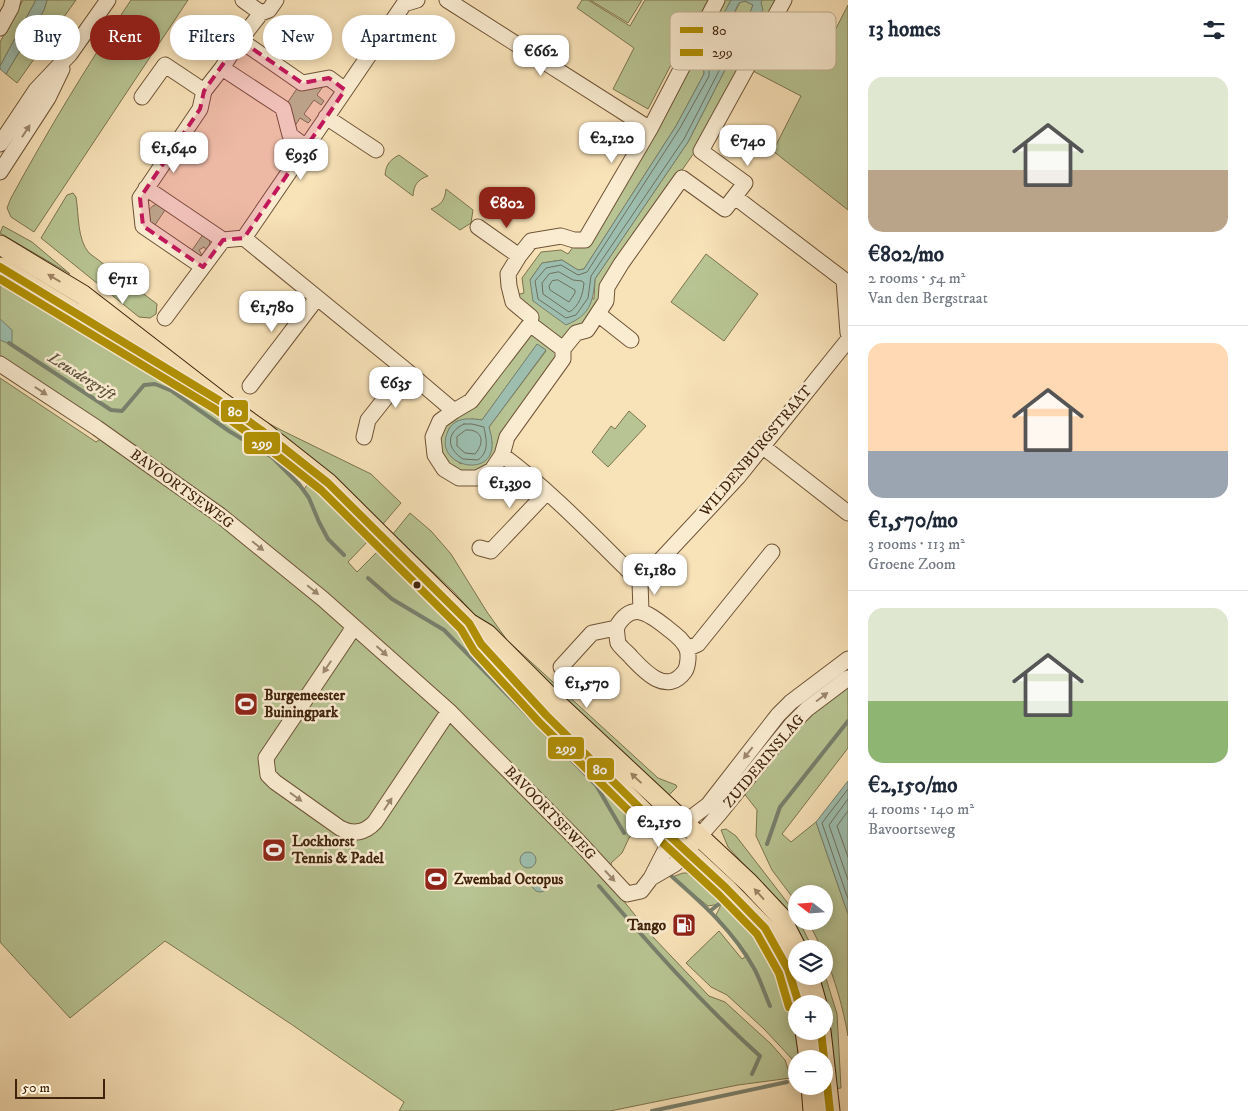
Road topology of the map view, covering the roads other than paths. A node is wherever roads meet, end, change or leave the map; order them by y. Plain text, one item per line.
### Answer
1 (13, 0) edge
2 (108, 0) edge
3 (243, 0) edge
4 (276, 0) edge
5 (418, 0) edge
6 (447, 0) edge
7 (717, 0) edge
8 (784, 0) edge
9 (711, 12) edge
10 (777, 12) edge
11 (261, 13) junction
12 (253, 23) edge
13 (0, 28) edge
14 (80, 40) edge
15 (253, 49) edge
16 (64, 60) edge
17 (67, 60) edge
18 (227, 60) edge
19 (222, 68) junction
20 (681, 70) edge
21 (746, 70) edge
22 (345, 90) junction
23 (204, 91) junction
24 (142, 97) dead end
25 (326, 117) junction
26 (650, 129) junction
27 (0, 144) edge
28 (306, 147) junction
29 (376, 150) dead end
30 (0, 172) edge
31 (146, 188) junction
32 (734, 197) junction
33 (478, 227) dead end
34 (244, 238) junction
35 (223, 240) junction
36 (0, 246) edge
37 (519, 256) junction
38 (0, 267) edge
39 (203, 267) junction
40 (846, 282) edge
41 (317, 298) junction
42 (598, 314) junction
43 (165, 318) dead end
44 (530, 324) junction
45 (848, 333) edge
46 (631, 340) dead end
47 (848, 340) edge
48 (563, 349) junction
49 (0, 364) edge
50 (408, 371) junction
51 (250, 386) dead end
52 (220, 400) junction
53 (454, 411) junction
54 (364, 437) dead end
55 (762, 446) junction
56 (502, 455) junction
57 (547, 492) junction
58 (848, 513) edge
59 (480, 548) dead end
60 (772, 552) dead end
61 (640, 582) junction
62 (640, 611) junction
63 (354, 627) junction
64 (616, 628) junction
65 (687, 649) junction
66 (848, 659) edge
67 (561, 667) dead end
68 (848, 678) edge
69 (450, 712) junction
70 (678, 830) junction
71 (699, 837) junction
72 (686, 852) junction
73 (651, 878) junction
74 (793, 940) edge
75 (796, 995) edge
76 (822, 1040) edge
77 (812, 1095) edge
78 (813, 1111) edge
79 (830, 1111) edge

1 - 13 street
2 - 14 street
3 - 11 street
4 - 11 street
5 - 22 street
6 - 26 street
7 - 9 street
8 - 10 street
11 - 12 street
15 - 22 street
16 - 27 street
30 -> 17 street
18 - 19 street
19 - 23 street
19 - 28 street
20 - 26 street
21 - 32 street
22 - 25 street
23 - 24 street
23 - 31 street
25 - 28 street
25 - 29 street
26 - 37 street
28 - 34 street
31 - 35 street
31 - 39 street
32 - 40 street
32 - 42 street
33 - 37 street
34 - 35 street
34 - 41 street
35 - 39 street
52 -> 36 main road
37 - 44 street
38 - 52 main road
39 - 43 street
40 - 45 street
41 - 50 street
41 - 51 street
42 - 46 street
42 - 48 street
44 - 48 street
44 - 53 street
47 - 55 street, WILDENBURGSTRAAT
48 - 56 street
49 -> 63 street, BAVOORTSEWEG
50 - 53 street
50 - 54 street
52 - 70 main road
53 - 56 street
55 - 58 street
55 - 61 street, WILDENBURGSTRAAT
56 - 57 street
57 - 59 street
57 - 61 street
60 - 65 street
61 - 62 street
62 - 64 street
62 - 65 street
63 -> 69 street, BAVOORTSEWEG
63 -> 69 street
64 - 65 street
64 - 67 street
66 -> 70 street, ZUIDERINSLAG
71 -> 68 street, ZUIDERINSLAG
69 -> 73 street, BAVOORTSEWEG
70 - 71 main road
70 - 72 main road
70 - 73 street, BAVOORTSEWEG
71 - 72 street, ZUIDERINSLAG
74 -> 71 main road
72 - 73 street, BAVOORTSEWEG
72 - 75 main road
76 - 79 main road
77 - 78 main road

